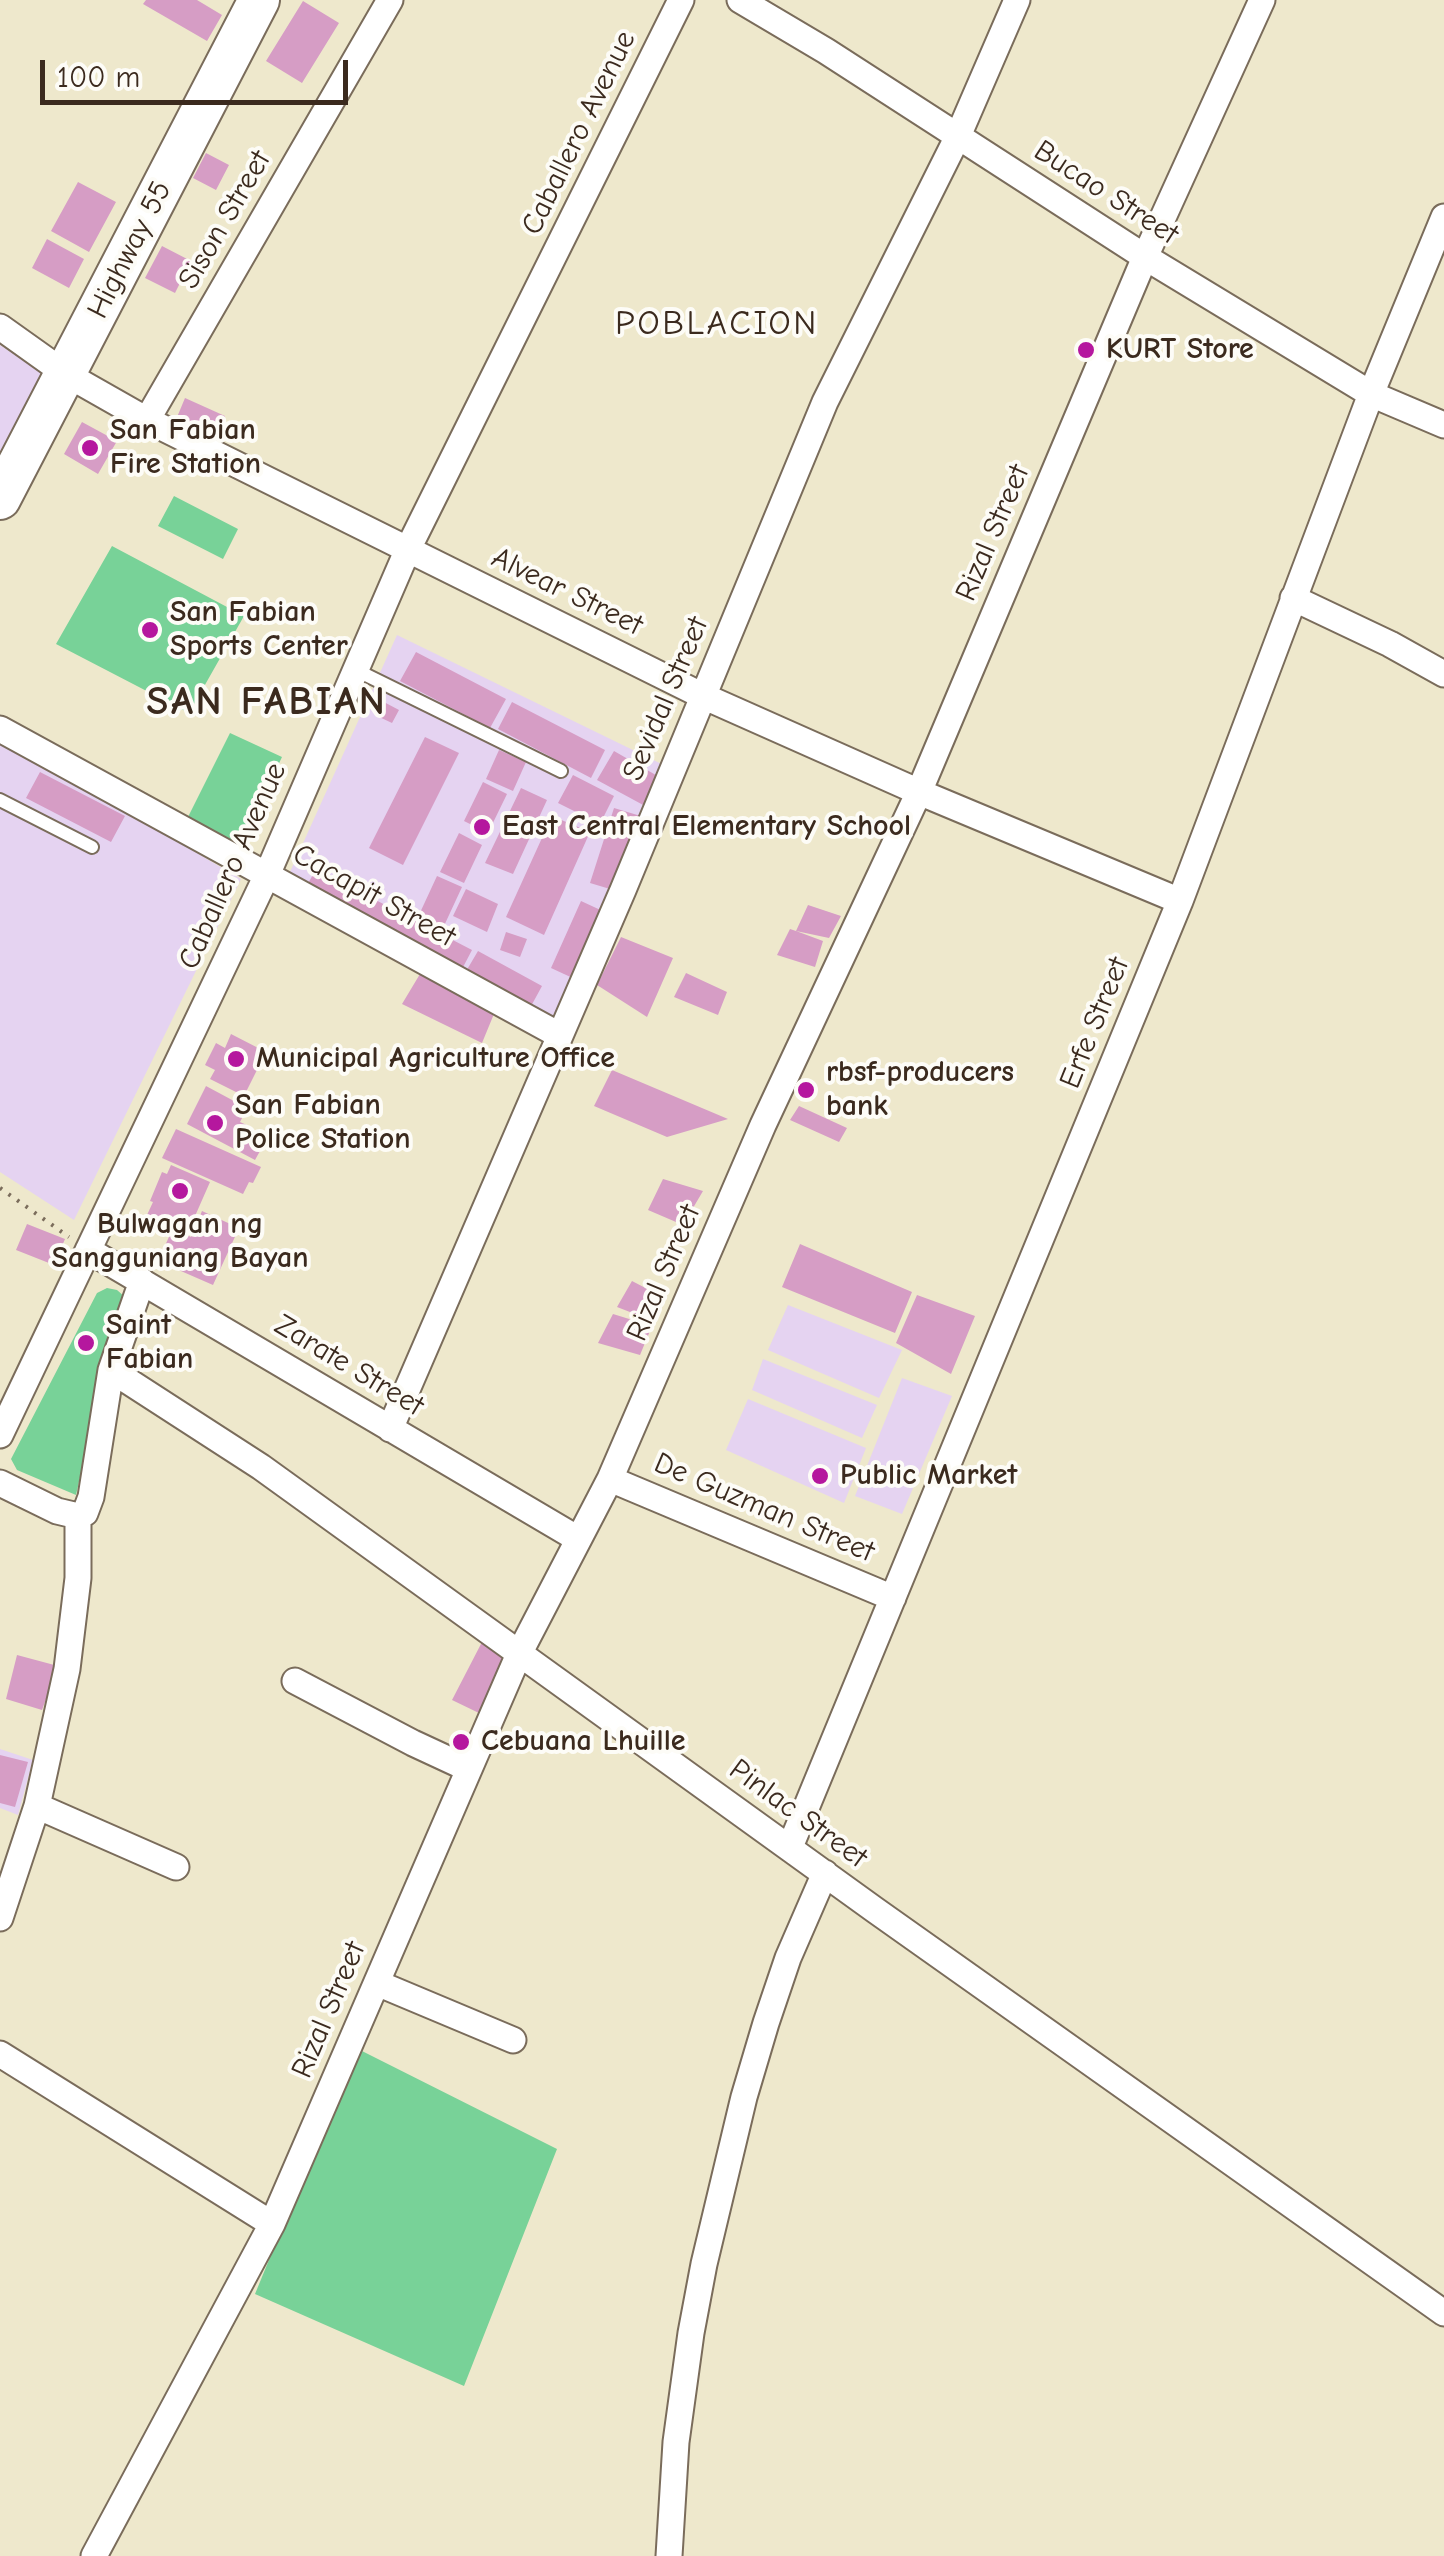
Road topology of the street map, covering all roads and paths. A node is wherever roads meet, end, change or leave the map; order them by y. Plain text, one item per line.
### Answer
1 (259, 0) edge
2 (390, 0) edge
3 (681, 0) edge
4 (740, 0) edge
5 (1017, 0) edge
6 (1262, 0) edge
7 (958, 136) junction
8 (1443, 224) edge
9 (1144, 258) junction
10 (0, 327) edge
11 (66, 374) junction
12 (1372, 394) junction
13 (147, 420) junction
14 (1444, 425) edge
15 (0, 499) edge
16 (408, 549) junction
17 (1293, 598) junction
18 (356, 670) junction
19 (1444, 674) edge
20 (703, 696) junction
21 (0, 729) edge
22 (560, 771) dead end
23 (919, 792) junction
24 (0, 800) edge
25 (92, 846) dead end
26 (267, 875) junction
27 (1180, 901) junction
28 (559, 1035) junction
29 (0, 1188) edge
30 (88, 1250) junction
31 (142, 1280) junction
32 (111, 1370) junction
33 (390, 1428) junction
34 (0, 1435) edge
35 (610, 1479) junction
36 (0, 1483) edge
37 (78, 1516) junction
38 (578, 1539) junction
39 (893, 1598) junction
40 (519, 1654) junction
41 (295, 1681) dead end
42 (470, 1768) junction
43 (36, 1806) junction
44 (790, 1847) junction
45 (176, 1867) dead end
46 (825, 1873) junction
47 (0, 1918) edge
48 (377, 1982) junction
49 (514, 2040) dead end
50 (0, 2054) edge
51 (272, 2224) junction
52 (1444, 2313) edge
53 (94, 2556) edge
54 (669, 2556) edge

1 - 11 highway, Highway 55
2 - 13 street, Sison Street
3 - 16 street, Caballero Avenue
4 - 7 street, Bucao Street
5 - 7 street, Sevidal Street
6 - 9 street, Rizal Street
7 - 9 street, Bucao Street
7 - 20 street, Sevidal Street
8 - 12 street, Erfe Street
9 - 12 street, Bucao Street
9 - 23 street, Rizal Street
10 - 11 street, Alvear Street
11 - 13 street, Alvear Street
11 - 15 highway, Highway 55
12 - 14 street, Bucao Street
12 - 17 street, Erfe Street
13 - 16 street, Alvear Street
16 - 18 street, Caballero Avenue
16 - 20 street, Alvear Street
17 - 19 street
17 - 27 street, Erfe Street
18 - 22 lane
18 - 26 street, Caballero Avenue
20 - 23 street, Alvear Street
20 - 28 street, Sevidal Street
21 - 26 street, Cacapit Street
23 - 27 street, Alvear Street
23 - 35 street, Rizal Street
24 - 25 lane
26 - 28 street, Cacapit Street
26 - 30 street, Caballero Avenue
27 - 39 street, Erfe Street
28 - 33 street, Sevidal Street
29 - 30 path
30 - 31 street, Zarate Street
30 - 34 street, Caballero Avenue
31 - 32 street
31 - 33 street, Zarate Street
32 - 37 street
32 - 40 street, Pinlac Street
33 - 38 street, Zarate Street
35 - 38 street, Rizal Street
35 - 39 street, De Guzman Street
36 - 37 street
37 - 43 street
38 - 40 street, Rizal Street
39 - 44 street, Erfe Street
40 - 42 street, Rizal Street
40 - 44 street, Pinlac Street
41 - 42 street
42 - 48 street, Rizal Street
43 - 45 street
43 - 47 street
44 - 46 street, Pinlac Street
46 - 52 street, Pinlac Street
46 - 54 street
48 - 49 street
48 - 51 street, Rizal Street
50 - 51 street
51 - 53 street, Rizal Street

